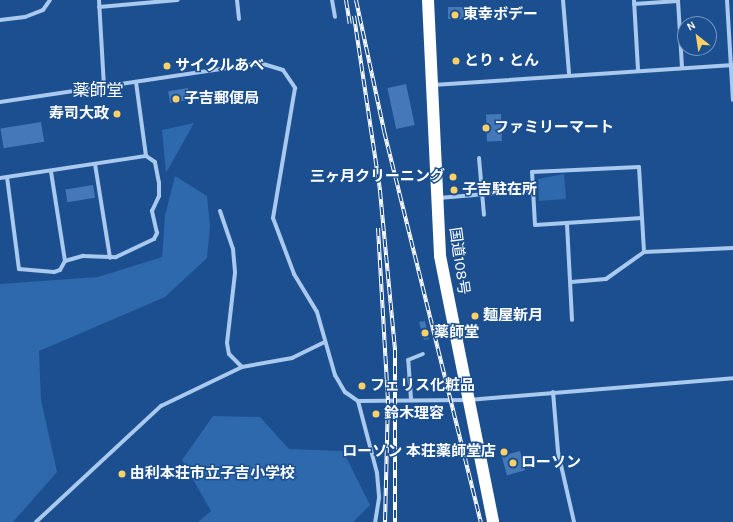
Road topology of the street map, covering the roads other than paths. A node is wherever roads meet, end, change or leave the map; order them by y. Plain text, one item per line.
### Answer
1 (50, 0) edge
2 (99, 0) edge
3 (178, 0) edge
4 (238, 0) edge
5 (332, 0) edge
6 (428, 0) edge
7 (562, 0) edge
8 (727, 0) edge
9 (678, 1) edge
10 (634, 2) edge
11 (99, 7) junction
12 (335, 17) dead end
13 (239, 19) dead end
14 (0, 20) edge
15 (732, 66) edge
16 (682, 68) junction
17 (638, 70) junction
18 (568, 74) junction
19 (136, 82) junction
20 (433, 85) junction
21 (104, 87) junction
22 (733, 100) edge
23 (0, 102) edge
24 (146, 156) junction
25 (479, 158) dead end
26 (95, 164) junction
27 (51, 172) junction
28 (7, 177) junction
29 (0, 178) edge
30 (532, 190) junction
31 (482, 195) junction
32 (436, 199) junction
33 (220, 211) dead end
34 (484, 215) dead end
35 (642, 218) junction
36 (567, 224) junction
37 (733, 248) edge
38 (644, 252) junction
39 (110, 258) junction
40 (65, 261) junction
41 (571, 282) junction
42 (572, 320) dead end
43 (324, 342) junction
44 (423, 354) dead end
45 (242, 367) junction
46 (733, 378) edge
47 (553, 392) junction
48 (411, 399) junction
49 (468, 400) junction
50 (358, 401) junction
51 (36, 522) edge
52 (375, 522) edge
53 (493, 522) edge
54 (574, 522) edge

1 - 14 street
2 - 11 street
3 - 11 street
4 - 13 street
5 - 12 street
6 - 20 highway, 国道108号
7 - 18 street
8 - 15 street
9 - 10 street
9 - 16 street
10 - 17 street
11 - 21 street
15 - 16 street
15 - 22 street
16 - 17 street
17 - 18 street
18 - 20 street
19 - 21 street
19 - 24 street
19 - 43 street
20 - 32 highway, 国道108号
21 - 23 street
24 - 26 street
24 - 39 street
25 - 31 street
26 - 27 street
26 - 39 street
27 - 28 street
27 - 40 street
28 - 29 street
28 - 40 street
30 - 31 street
30 - 35 street
30 - 36 street
31 - 32 street
31 - 34 street
32 - 49 highway, 国道108号
33 - 45 street
35 - 36 street
35 - 38 street
36 - 41 street
37 - 38 street
38 - 41 street
39 - 40 street
41 - 42 street
43 - 45 street
43 - 50 street
44 - 48 street
45 - 51 street
46 - 47 street
47 - 49 street
47 - 54 street
48 - 49 street
48 - 50 street
49 - 53 highway, 国道108号
50 - 52 street

